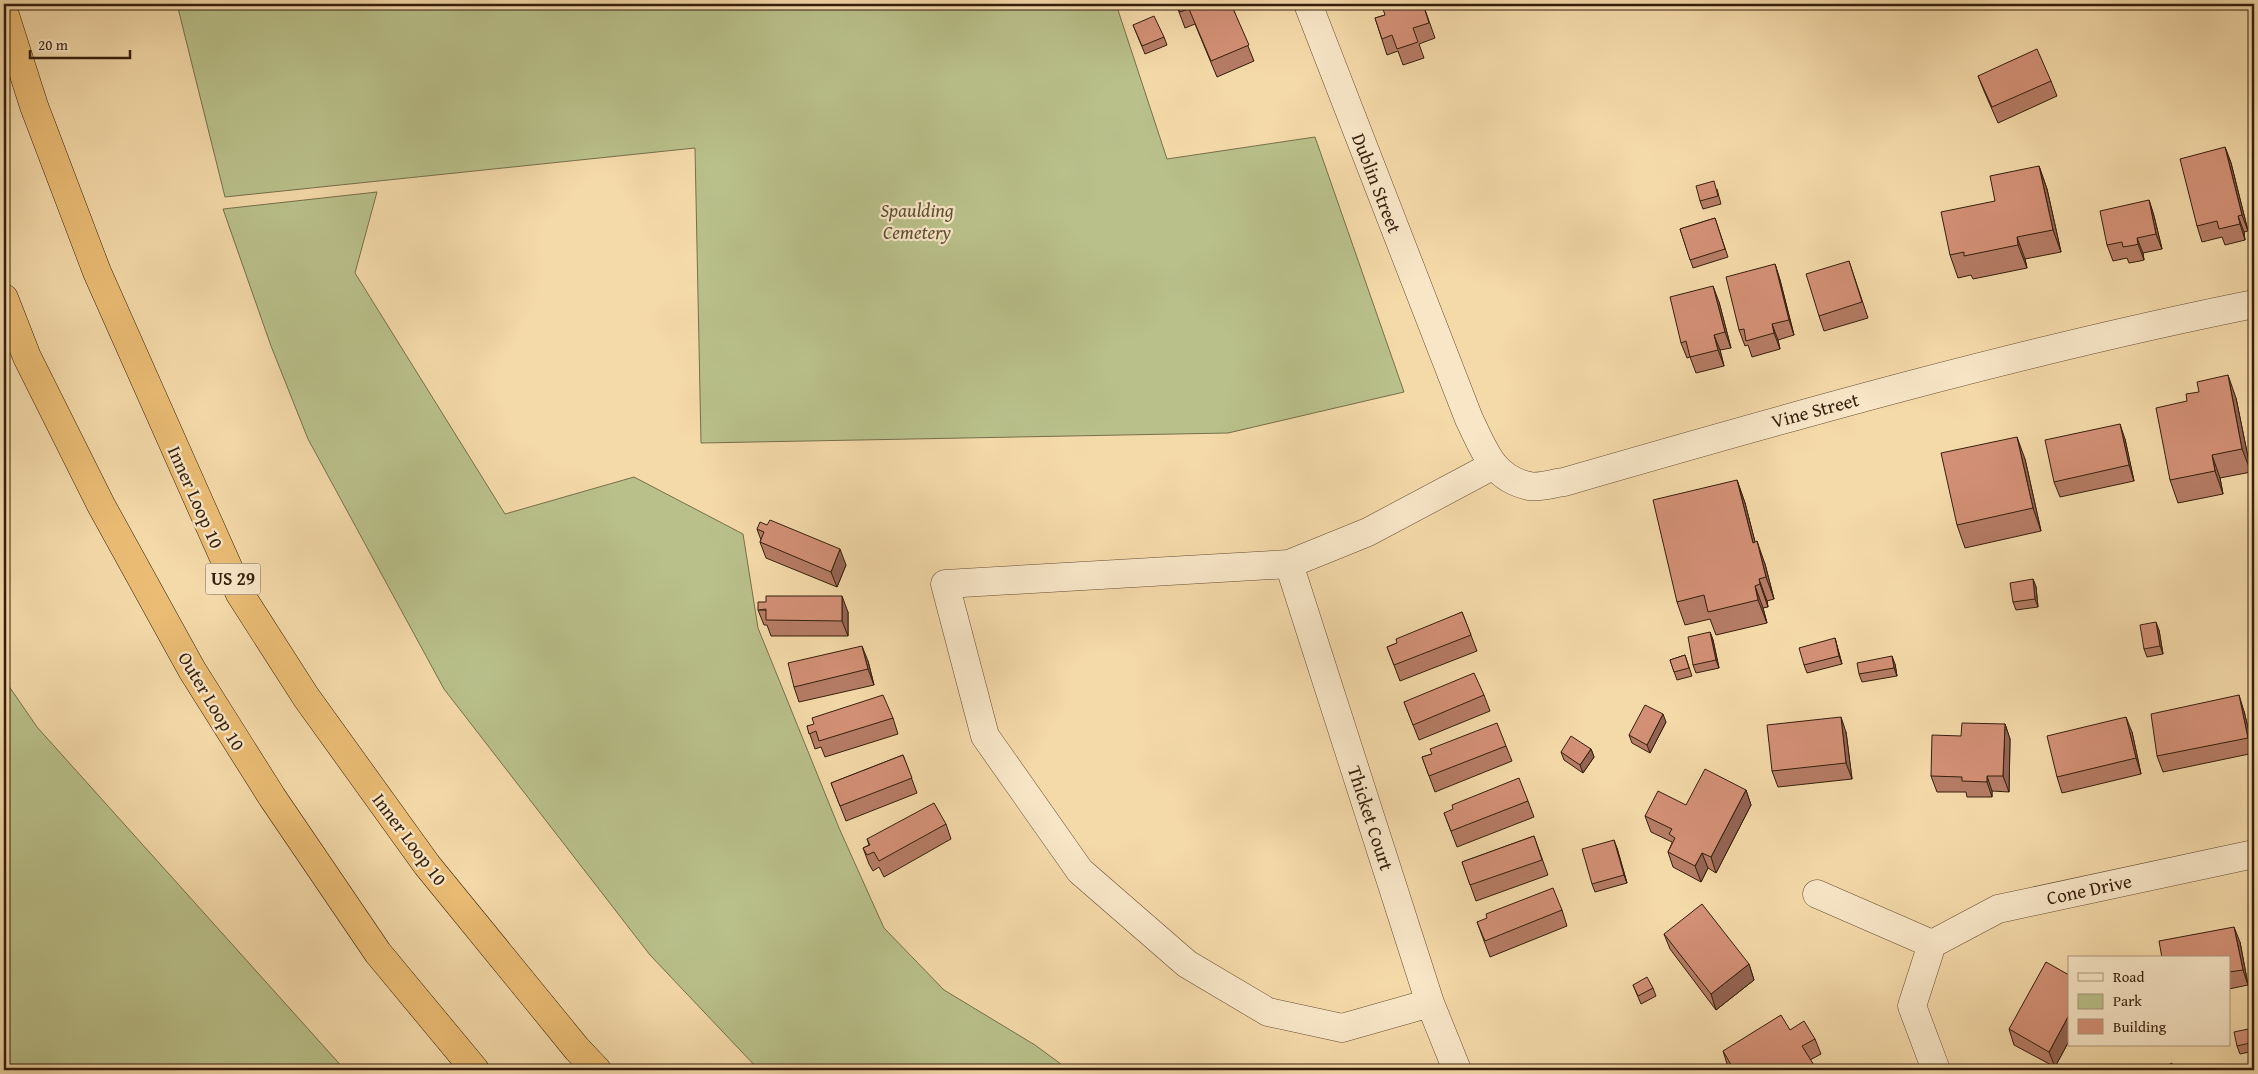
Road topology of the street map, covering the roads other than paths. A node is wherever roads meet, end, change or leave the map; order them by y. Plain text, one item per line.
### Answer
1 (1308, 4) edge
2 (4, 12) edge
3 (4, 298) edge
4 (2254, 304) edge
5 (1492, 466) junction
6 (1289, 564) junction
7 (2254, 854) edge
8 (1817, 894) dead end
9 (1932, 944) junction
10 (1430, 1003) junction
11 (475, 1070) edge
12 (597, 1070) edge
13 (1458, 1070) edge
14 (1936, 1070) edge

1 - 5 street, Dublin Street
2 - 12 highway, Inner Loop 10 / US 29
3 - 11 highway, Outer Loop 10
4 - 5 street, Vine Street
5 - 6 street
6 - 10 street, Thicket Court
6 - 10 street
7 - 9 street, Cone Drive
8 - 9 street
9 - 14 street
10 - 13 street, Thicket Court

